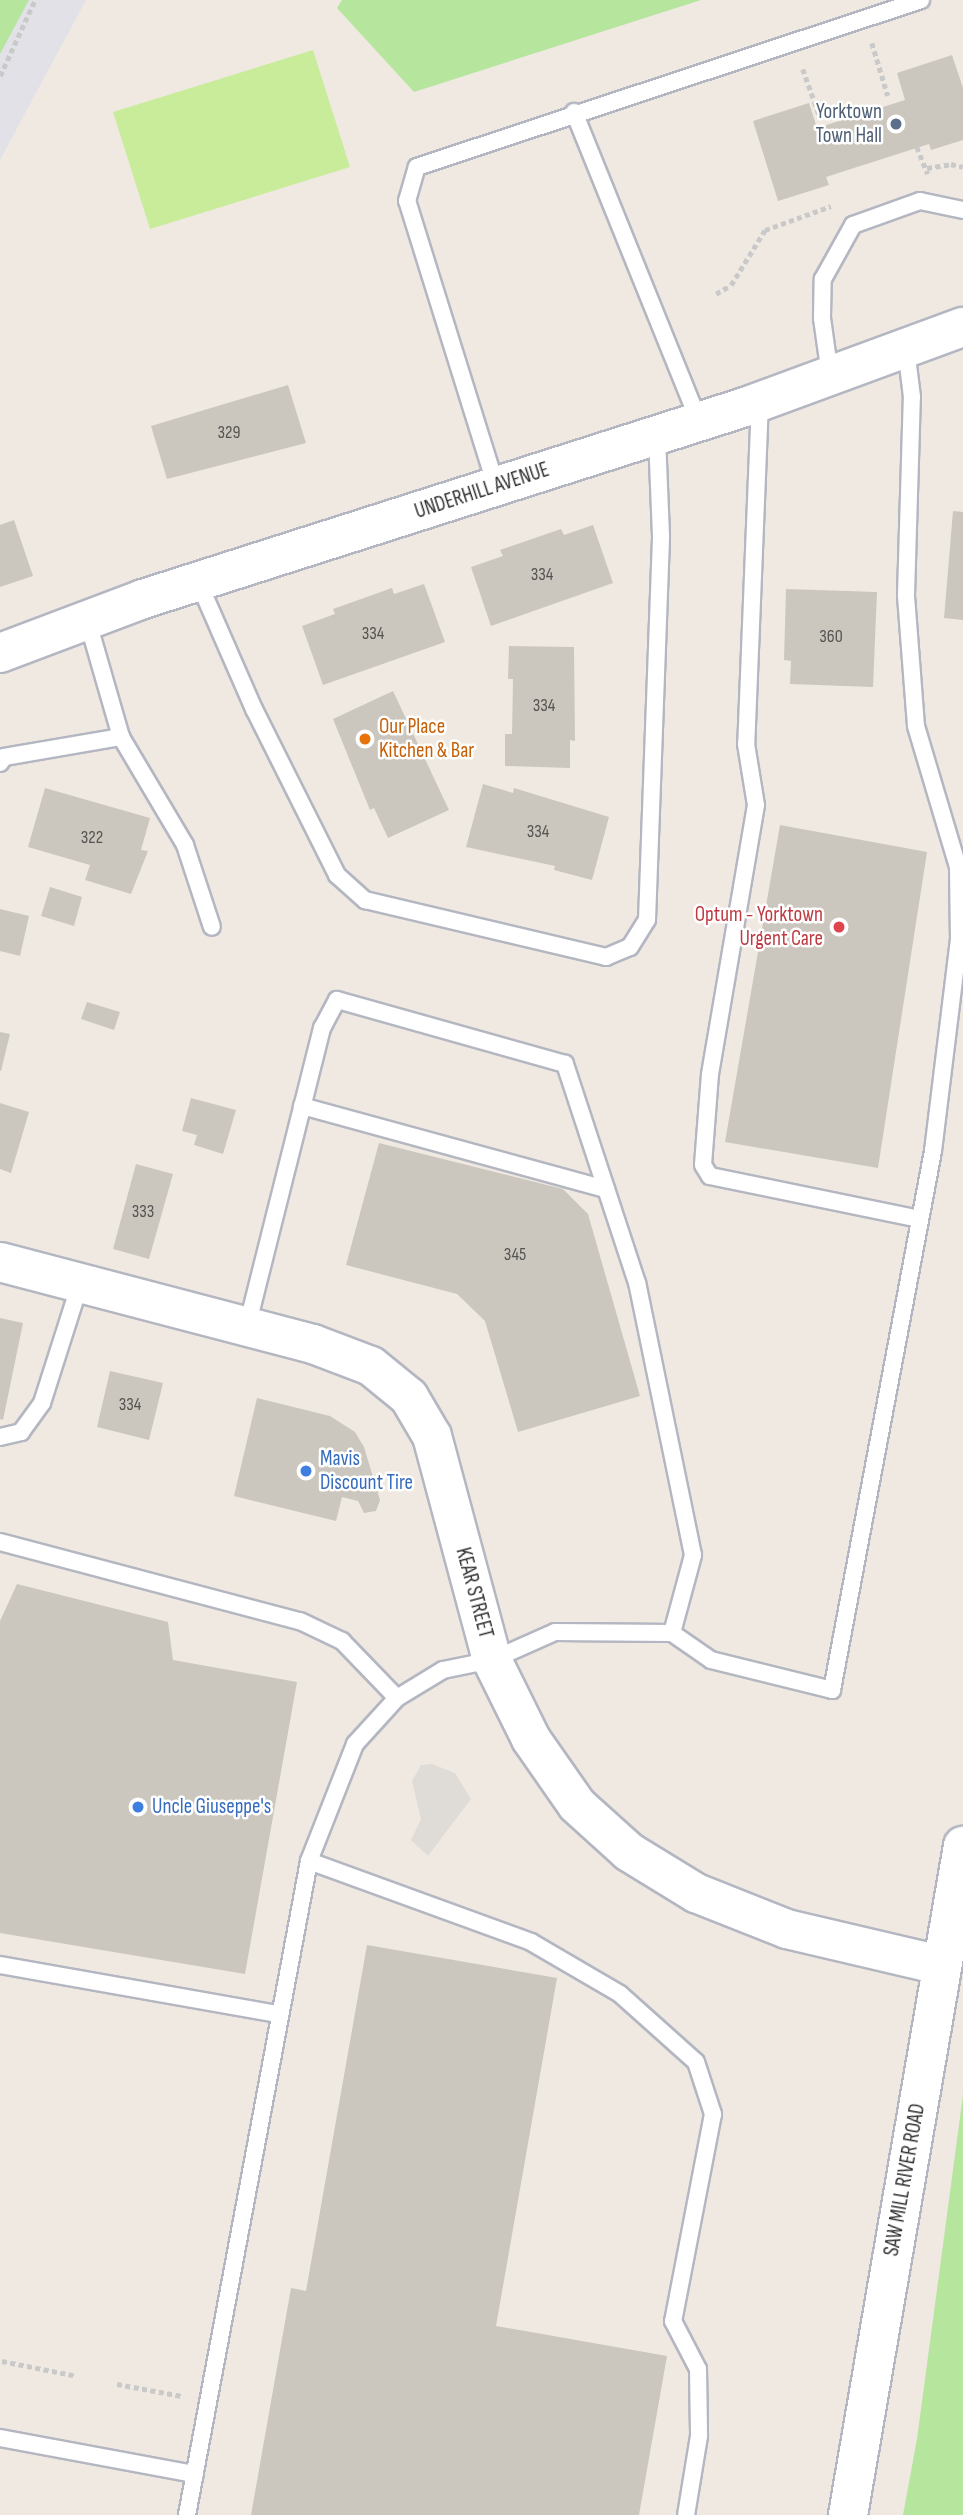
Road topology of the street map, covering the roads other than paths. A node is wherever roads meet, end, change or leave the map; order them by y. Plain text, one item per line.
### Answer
1 (921, 0) edge
2 (574, 112) junction
3 (963, 210) edge
4 (963, 327) edge
5 (906, 349) junction
6 (830, 376) junction
7 (760, 401) junction
8 (699, 421) junction
9 (657, 435) junction
10 (496, 486) junction
11 (198, 581) junction
12 (87, 620) junction
13 (0, 653) edge
14 (121, 737) junction
15 (0, 763) edge
16 (212, 927) dead end
17 (302, 1106) junction
18 (606, 1189) junction
19 (920, 1219) junction
20 (0, 1262) edge
21 (81, 1283) junction
22 (247, 1326) junction
23 (0, 1437) edge
24 (0, 1542) edge
25 (671, 1633) junction
26 (492, 1660) junction
27 (397, 1698) junction
28 (963, 1846) edge
29 (309, 1861) junction
30 (0, 1965) edge
31 (941, 1965) junction
32 (279, 2014) junction
33 (0, 2438) edge
34 (195, 2474) junction
35 (187, 2515) edge
36 (685, 2515) edge
37 (848, 2515) edge

1 - 2 lane
2 - 8 lane
2 - 10 lane
3 - 6 lane
4 - 5 street, UNDERHILL AVENUE
5 - 6 street, UNDERHILL AVENUE
5 - 19 lane
6 - 7 street, UNDERHILL AVENUE
7 - 8 street, UNDERHILL AVENUE
7 - 19 lane
8 - 9 street, UNDERHILL AVENUE
9 - 10 street, UNDERHILL AVENUE
9 - 11 lane
10 - 11 street, UNDERHILL AVENUE
11 - 12 street, UNDERHILL AVENUE
12 - 13 street, UNDERHILL AVENUE
12 - 14 lane
14 - 15 lane
14 - 16 lane
17 - 18 lane
17 - 18 lane
17 - 22 lane
18 - 25 lane
19 - 25 lane
20 - 21 street, KEAR STREET
21 - 22 street, KEAR STREET
21 - 23 lane
22 - 26 street, KEAR STREET
24 - 27 lane
25 - 26 lane
26 - 27 lane
26 - 31 street, KEAR STREET
27 - 29 lane
28 - 31 street, SAW MILL RIVER ROAD
29 - 32 lane
29 - 36 lane
30 - 32 lane
31 - 37 street, SAW MILL RIVER ROAD
32 - 34 lane
33 - 34 lane
34 - 35 lane

